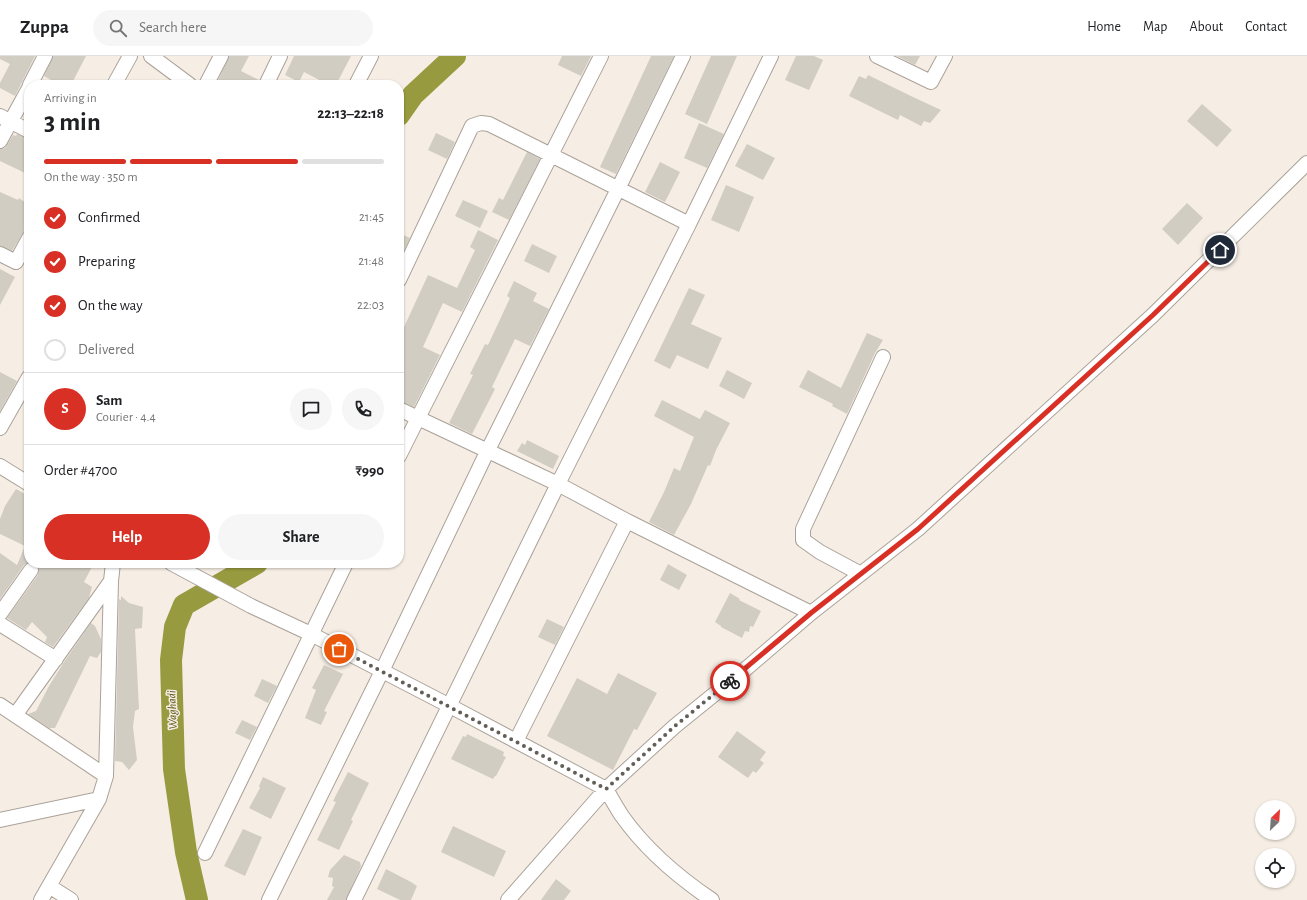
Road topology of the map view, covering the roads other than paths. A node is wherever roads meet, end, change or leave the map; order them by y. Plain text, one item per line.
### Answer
1 (45, 56) edge
2 (130, 56) edge
3 (152, 56) edge
4 (221, 56) edge
5 (280, 56) edge
6 (371, 56) edge
7 (601, 56) edge
8 (683, 56) edge
9 (771, 56) edge
10 (877, 56) edge
11 (945, 56) edge
12 (33, 80) edge
13 (117, 80) edge
14 (182, 80) edge
15 (209, 80) edge
16 (268, 80) edge
17 (359, 80) edge
18 (24, 94) edge
19 (6, 119) edge
20 (24, 129) edge
21 (0, 141) edge
22 (550, 155) junction
23 (1307, 163) edge
24 (618, 189) junction
25 (689, 224) junction
26 (24, 247) edge
27 (0, 254) edge
28 (404, 269) edge
29 (883, 357) dead end
30 (24, 386) edge
31 (404, 411) edge
32 (418, 418) junction
33 (0, 428) edge
34 (404, 446) edge
35 (487, 452) junction
36 (0, 466) edge
37 (24, 481) edge
38 (558, 484) junction
39 (627, 521) junction
40 (112, 568) edge
41 (180, 568) edge
42 (344, 568) edge
43 (31, 570) dead end
44 (861, 574) junction
45 (111, 581) junction
46 (811, 613) junction
47 (0, 614) edge
48 (0, 624) edge
49 (311, 634) junction
50 (56, 659) junction
51 (382, 670) junction
52 (0, 705) edge
53 (450, 706) junction
54 (16, 714) junction
55 (516, 741) junction
56 (106, 776) junction
57 (606, 789) junction
58 (99, 799) junction
59 (1, 820) edge
60 (205, 853) dead end
61 (49, 886) junction
62 (41, 900) edge
63 (71, 900) edge
64 (269, 900) edge
65 (354, 900) edge
66 (508, 900) edge
67 (712, 900) edge

1 - 12 street
2 - 13 street
3 - 14 street
4 - 15 street
5 - 16 street
6 - 17 street
7 - 22 street
8 - 24 street
9 - 25 street
10 - 11 street
18 - 19 street
19 - 20 street
19 - 21 street
22 - 24 street
22 - 28 street
22 - 32 street
23 - 44 street
24 - 25 street
24 - 35 street
25 - 38 street
26 - 27 street
29 - 44 street
30 - 33 street
31 - 32 street
32 - 34 street
32 - 35 street
35 - 38 street
35 - 51 street
36 - 37 street
38 - 39 street
38 - 53 street
39 - 46 street
39 - 55 street
40 - 45 street
41 - 49 street
42 - 49 street
43 - 47 street
44 - 46 street
45 - 50 street
45 - 56 street
46 - 57 street
48 - 50 street
49 - 51 street
49 - 60 street
50 - 54 street
51 - 53 street
51 - 64 street
52 - 54 street
53 - 55 street
53 - 65 street
54 - 56 street
55 - 57 street
56 - 58 street
57 - 66 street
57 - 67 street
58 - 59 street
58 - 61 street
61 - 62 street
61 - 63 street

